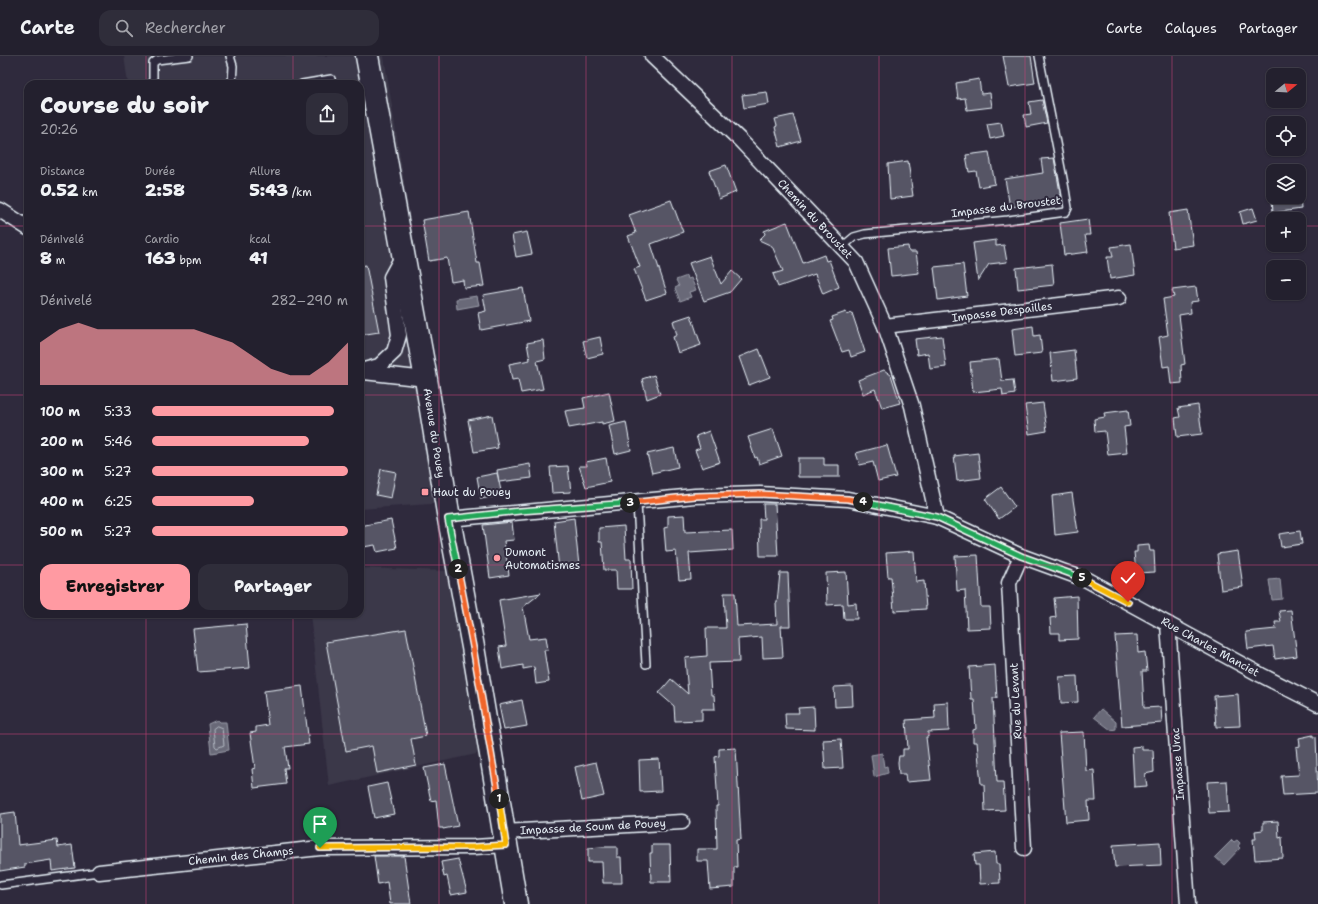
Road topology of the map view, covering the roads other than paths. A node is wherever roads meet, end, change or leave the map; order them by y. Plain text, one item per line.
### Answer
1 (189, 56) edge
2 (230, 56) edge
3 (367, 56) edge
4 (652, 56) edge
5 (1039, 56) edge
6 (153, 80) edge
7 (232, 80) edge
8 (0, 210) edge
9 (24, 225) edge
10 (842, 246) junction
11 (403, 255) junction
12 (1119, 298) dead end
13 (885, 326) junction
14 (364, 371) edge
15 (364, 372) edge
16 (426, 379) junction
17 (637, 503) junction
18 (937, 517) junction
19 (448, 519) junction
20 (1021, 556) junction
21 (1168, 624) junction
22 (646, 664) dead end
23 (1318, 704) edge
24 (682, 822) dead end
25 (505, 839) junction
26 (1024, 848) dead end
27 (99, 872) joint
28 (1, 885) dead end
29 (516, 904) edge
30 (1188, 904) edge

1 - 6 lane
2 - 7 lane
3 - 11 main road, Avenue du Pouey
4 - 10 street, Chemin du Broustet
5 - 10 lane, Impasse du Broustet
8 - 9 street
10 - 13 street, Chemin du Broustet
11 - 14 street
11 - 16 main road, Avenue du Pouey
12 - 13 street, Impasse Despailles
13 - 18 street, Chemin du Broustet
15 - 16 street
16 - 19 main road, Avenue du Pouey
17 - 18 street, Rue Charles Manciet
17 - 19 street, Rue Charles Manciet
17 - 22 lane
18 - 20 street, Rue Charles Manciet
19 - 25 main road, Avenue du Pouey
20 - 21 street, Rue Charles Manciet
20 - 26 street, Rue du Levant
21 - 23 street, Rue Charles Manciet
21 - 30 street, Impasse Urac
24 - 25 street, Impasse de Soum de Pouey
25 - 27 street, Chemin des Champs
25 - 29 main road, Avenue du Pouey
27 - 28 lane, Chemin des Champs

